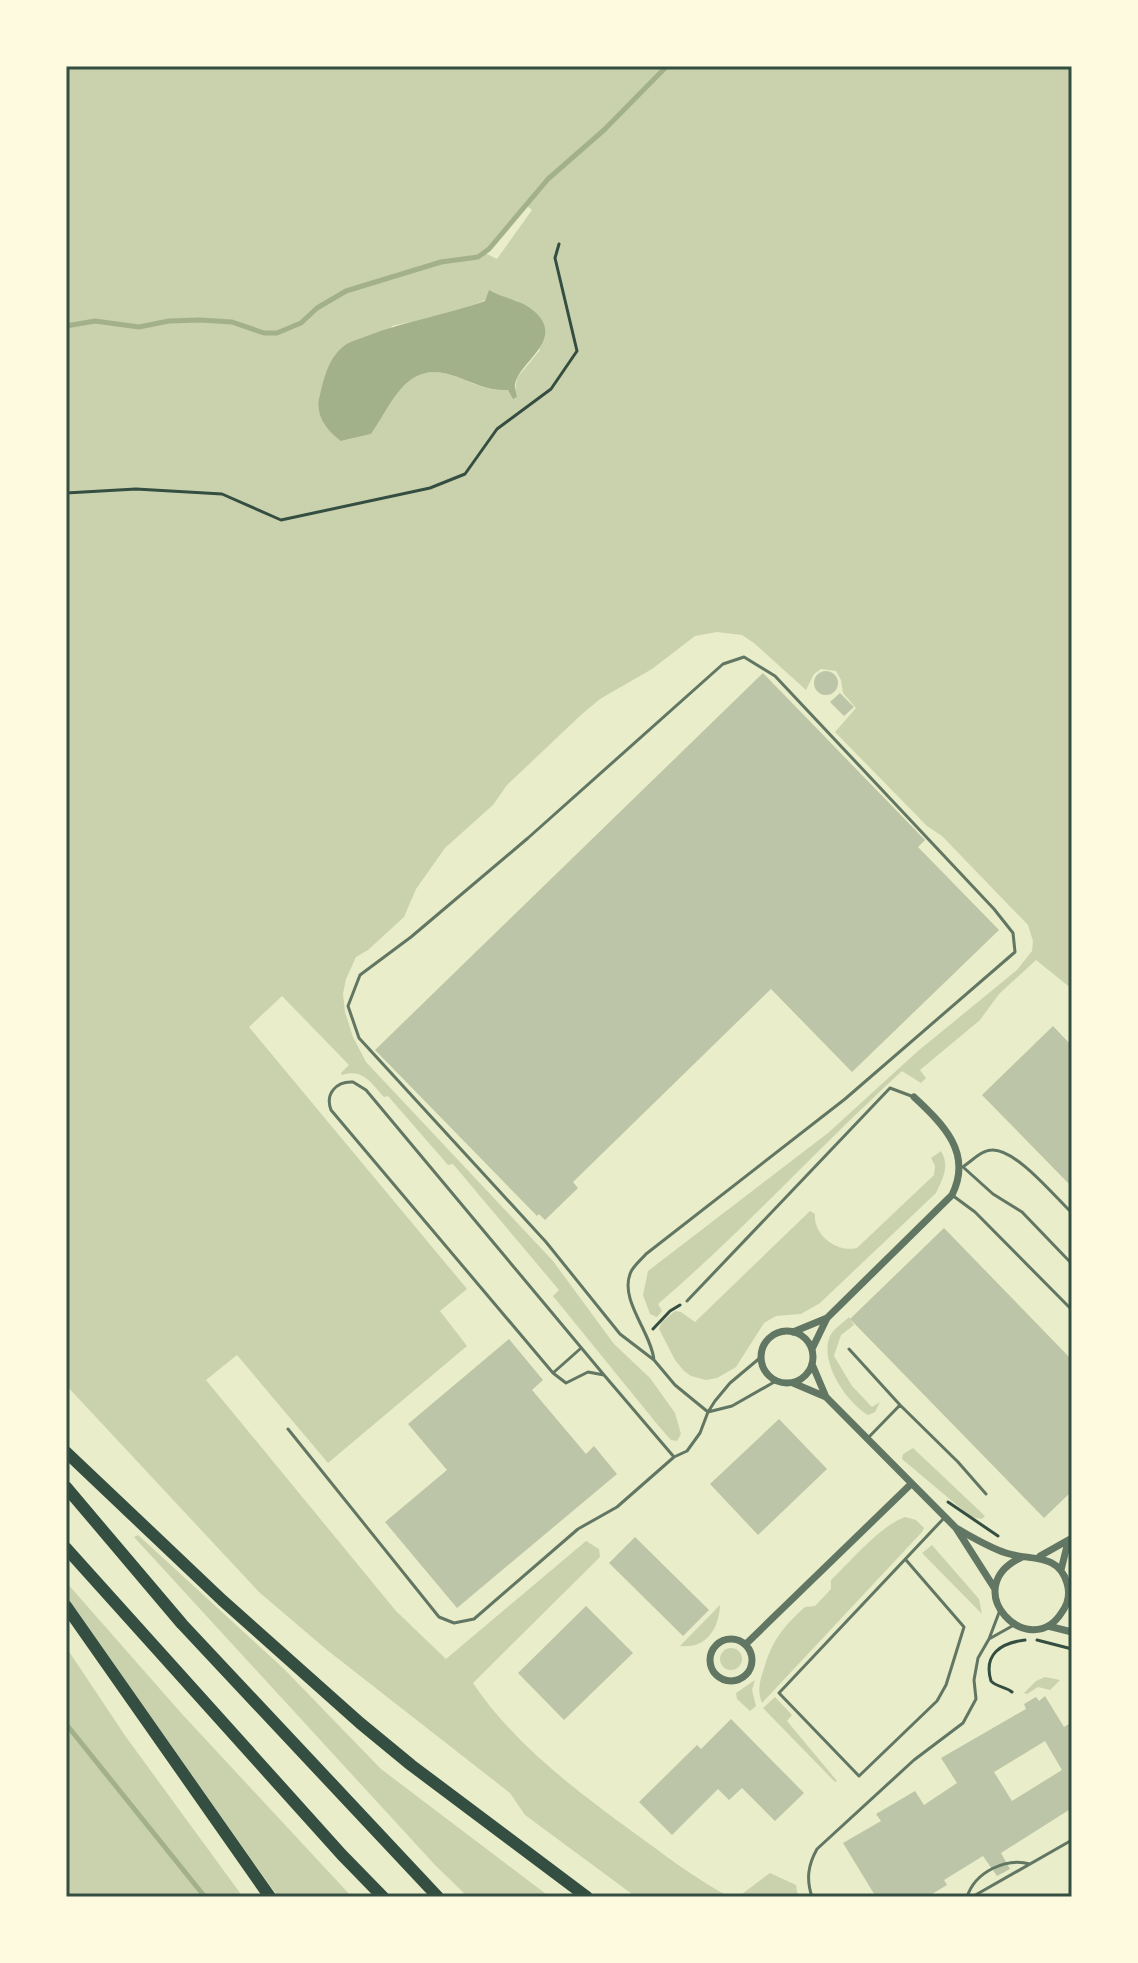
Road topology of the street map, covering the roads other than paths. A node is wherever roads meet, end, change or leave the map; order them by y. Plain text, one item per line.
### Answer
1 (914, 1097) joint
2 (961, 1169) junction
3 (952, 1195) junction
4 (1072, 1213) edge
5 (1072, 1264) edge
6 (687, 1301) road end
7 (1072, 1310) edge
8 (827, 1318) junction
9 (793, 1332) junction
10 (581, 1348) junction
11 (812, 1349) junction
12 (849, 1349) dead end
13 (761, 1357) junction
14 (654, 1360) junction
15 (812, 1364) junction
16 (553, 1373) junction
17 (604, 1375) junction
18 (776, 1381) junction
19 (793, 1383) junction
20 (826, 1397) junction
21 (900, 1405) junction
22 (708, 1412) junction
23 (288, 1429) dead end
24 (867, 1439) junction
25 (66, 1452) edge
26 (674, 1457) junction
27 (911, 1484) junction
28 (66, 1487) edge
29 (986, 1494) dead end
30 (945, 1517) junction
31 (956, 1528) junction
32 (1070, 1540) edge
33 (66, 1548) edge
34 (1022, 1557) junction
35 (1038, 1557) junction
36 (906, 1560) junction
37 (1061, 1570) junction
38 (995, 1589) junction
39 (1070, 1592) edge
40 (66, 1606) edge
41 (1000, 1610) junction
42 (1014, 1625) junction
43 (1048, 1626) junction
44 (1072, 1632) edge
45 (989, 1639) junction
46 (746, 1644) junction
47 (1072, 1840) edge
48 (1030, 1864) junction
49 (270, 1897) edge
50 (383, 1897) edge
51 (438, 1897) edge
52 (587, 1897) edge
53 (812, 1897) edge
54 (970, 1897) edge

1 - 2 street
1 - 6 lane
2 - 3 street
2 - 4 lane
2 - 5 lane
3 - 7 lane
3 - 8 street
8 - 9 street
8 - 11 street
9 - 11 street
9 - 13 street
10 - 16 lane
10 - 16 lane
10 - 17 lane
11 - 15 street
12 - 21 lane
13 - 18 street
13 - 22 lane
14 - 14 lane
14 - 22 lane
15 - 19 street
15 - 20 street
16 - 17 lane
17 - 26 lane
18 - 19 street
18 - 22 lane
19 - 20 street
20 - 24 street
21 - 24 lane
21 - 29 lane
22 - 26 lane
23 - 26 lane
24 - 27 street
25 - 52 highway
27 - 30 street
27 - 46 street
28 - 51 highway
30 - 31 street
30 - 36 lane
31 - 34 street
31 - 38 street
32 - 35 street
32 - 37 street
33 - 50 highway
34 - 35 street
34 - 38 street
35 - 37 street
36 - 36 lane
37 - 39 street
38 - 41 street
39 - 43 street
40 - 49 highway
41 - 42 street
41 - 45 lane
42 - 43 street
42 - 45 lane
43 - 44 street
45 - 53 lane
46 - 46 street
47 - 48 lane
48 - 54 lane
48 - 54 lane

